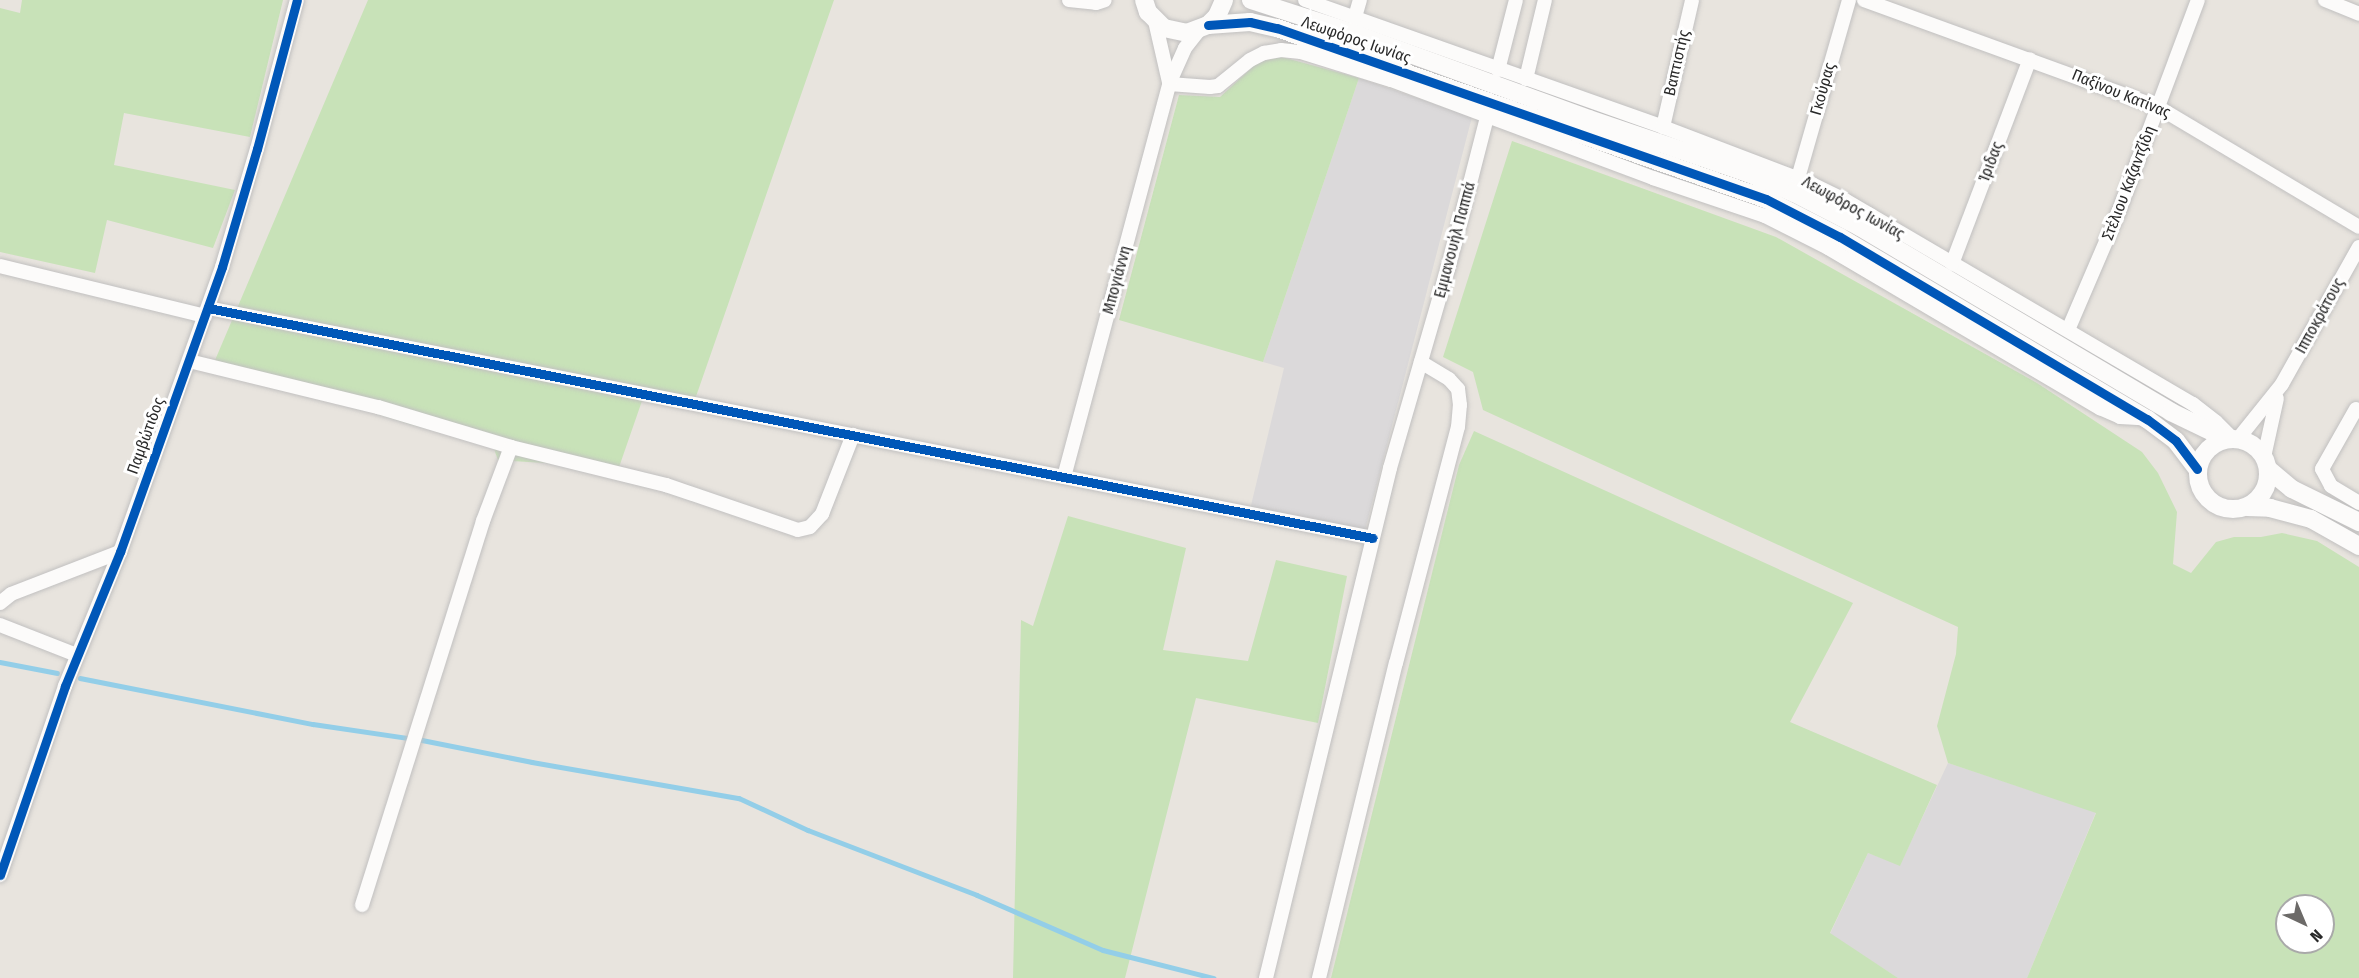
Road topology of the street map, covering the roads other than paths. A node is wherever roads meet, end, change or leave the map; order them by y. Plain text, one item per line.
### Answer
1 (297, 0) edge
2 (1070, 0) edge
3 (1105, 0) edge
4 (1129, 0) edge
5 (1224, 0) edge
6 (1251, 0) edge
7 (1305, 0) edge
8 (1360, 0) edge
9 (1516, 0) edge
10 (1545, 0) edge
11 (1692, 0) edge
12 (1849, 0) edge
13 (1864, 0) edge
14 (2198, 0) edge
15 (2325, 0) edge
16 (1149, 11) edge
17 (2358, 12) edge
18 (1355, 17) junction
19 (1204, 28) junction
20 (2030, 59) junction
21 (1496, 77) junction
22 (1526, 79) junction
23 (1169, 84) junction
24 (2158, 107) junction
25 (1488, 111) junction
26 (1663, 126) junction
27 (1798, 178) junction
28 (2359, 226) edge
29 (2359, 247) edge
30 (1952, 264) junction
31 (0, 266) edge
32 (206, 312) junction
33 (2068, 330) junction
34 (189, 361) junction
35 (1421, 362) junction
36 (2282, 384) junction
37 (2356, 409) dead end
38 (853, 435) junction
39 (2232, 439) junction
40 (511, 447) junction
41 (2266, 463) junction
42 (2198, 470) junction
43 (1064, 477) junction
44 (2359, 503) edge
45 (2247, 507) junction
46 (2359, 522) edge
47 (2338, 533) junction
48 (1373, 538) junction
49 (2359, 546) edge
50 (2359, 550) edge
51 (120, 552) junction
52 (0, 603) edge
53 (0, 625) edge
54 (77, 655) junction
55 (0, 875) edge
56 (362, 905) dead end
57 (1266, 978) edge
58 (1319, 978) edge

1 - 32 street, Παμβώτιδος
2 - 3 street
4 - 16 street, Λεωφόρος Ιωνίας
5 - 19 street
6 - 21 street, Λεωφόρος Ιωνίας
7 - 18 street, Λεωφόρος Ιωνίας
8 - 18 street
9 - 21 street
10 - 22 street
11 - 26 street, Βαπτιστής
12 - 27 street, Γκούρας
13 - 20 street, Παξίνου Κατίνας
14 - 24 street, Στέλιου Καζαντζίδη
15 - 17 street
16 - 19 street, Λεωφόρος Ιωνίας
16 - 23 street, Μπογιάννη
18 - 21 street, Λεωφόρος Ιωνίας
19 - 23 street, Μπογιάννη
19 - 25 street, Λεωφόρος Ιωνίας
20 - 24 street, Παξίνου Κατίνας
20 - 30 street, Ίριδας
21 - 22 street, Λεωφόρος Ιωνίας
21 - 39 street
22 - 26 street, Λεωφόρος Ιωνίας
23 - 25 street
23 - 43 street, Μπογιάννη
24 - 28 street, Παξίνου Κατίνας
24 - 33 street, Στέλιου Καζαντζίδη
25 - 35 street, Εμμανουήλ Παππά
25 - 42 street, Λεωφόρος Ιωνίας
26 - 27 street, Λεωφόρος Ιωνίας
27 - 30 street, Λεωφόρος Ιωνίας
29 - 36 street, Ιπποκράτους
30 - 33 street, Λεωφόρος Ιωνίας
31 - 32 street
32 - 34 street, Παμβώτιδος
32 - 38 street
33 - 39 street, Λεωφόρος Ιωνίας
34 - 40 street
34 - 51 street, Παμβώτιδος
35 - 48 street, Εμμανουήλ Παππά
35 - 58 street
36 - 39 street, Ιπποκράτους
36 - 41 street, Ιπποκράτους
37 - 44 street
38 - 40 street
38 - 43 street
39 - 41 street
39 - 42 street
40 - 56 street
41 - 45 street
41 - 46 street
42 - 45 street
43 - 48 street
45 - 47 street
47 - 49 street
47 - 50 street
48 - 57 street, Εμμανουήλ Παππά
51 - 52 street
51 - 54 street, Παμβώτιδος
53 - 54 street
54 - 55 street, Παμβώτιδος

